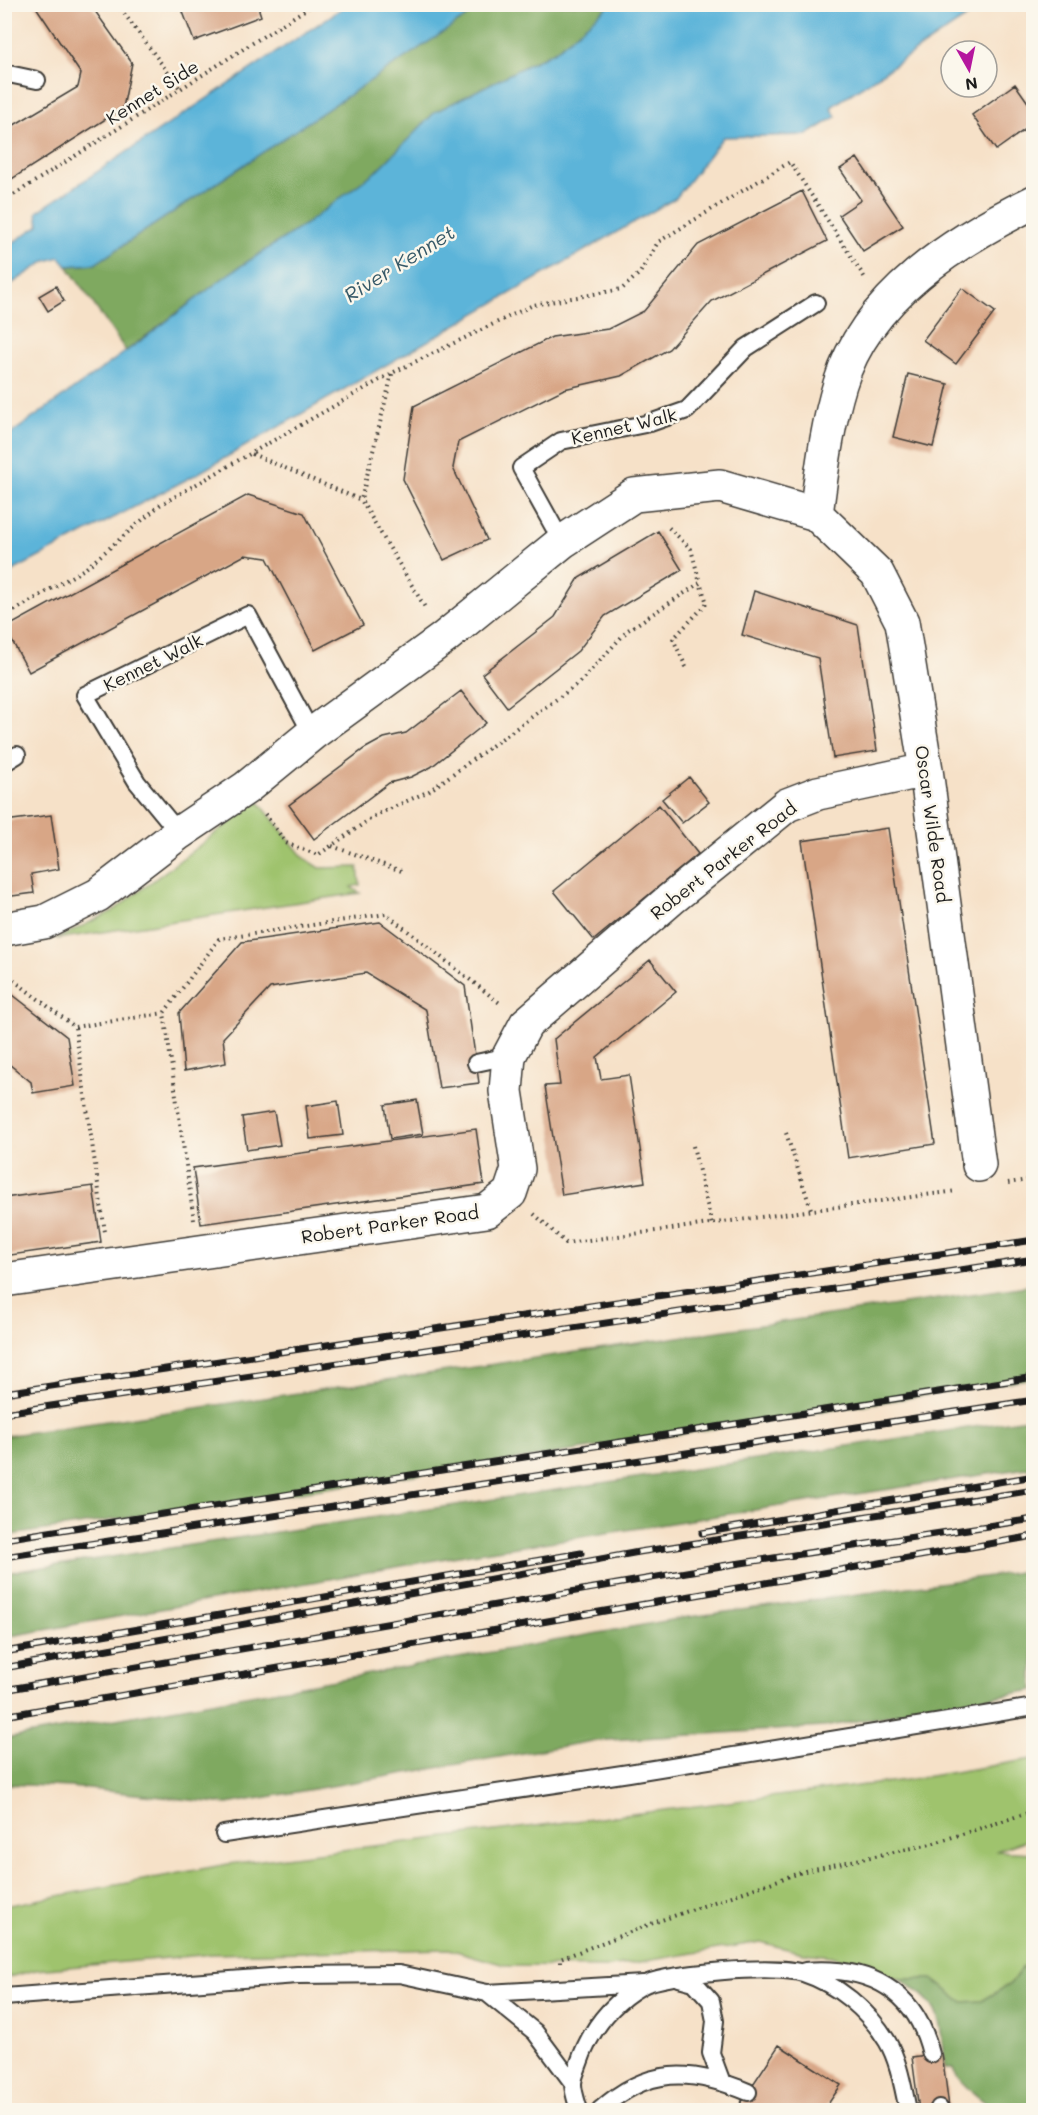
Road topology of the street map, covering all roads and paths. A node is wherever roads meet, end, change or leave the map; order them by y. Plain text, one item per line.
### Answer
1 (117, 4) edge
2 (314, 4) edge
3 (4, 73) edge
4 (37, 80) dead end
5 (181, 90) junction
6 (4, 201) edge
7 (1034, 202) edge
8 (816, 303) dead end
9 (884, 305) junction
10 (392, 374) junction
11 (252, 454) junction
12 (634, 495) junction
13 (361, 500) junction
14 (816, 514) junction
15 (562, 542) junction
16 (700, 583) junction
17 (4, 617) edge
18 (444, 638) junction
19 (686, 667) dead end
20 (312, 734) junction
21 (926, 770) junction
22 (246, 788) junction
23 (179, 833) junction
24 (331, 846) junction
25 (404, 872) dead end
26 (4, 928) edge
27 (4, 973) edge
28 (164, 1013) junction
29 (526, 1024) junction
30 (75, 1028) junction
31 (509, 1056) junction
32 (476, 1063) dead end
33 (786, 1133) dead end
34 (693, 1146) dead end
35 (970, 1178) joint
36 (1034, 1179) edge
37 (1007, 1183) dead end
38 (510, 1193) junction
39 (812, 1212) junction
40 (712, 1225) junction
41 (198, 1251) junction
42 (110, 1265) junction
43 (4, 1280) edge
44 (1034, 1707) edge
45 (1034, 1811) edge
46 (224, 1834) dead end
47 (560, 1959) dead end
48 (801, 1972) junction
49 (678, 1978) junction
50 (643, 1984) junction
51 (486, 1993) junction
52 (4, 1997) edge
53 (931, 2054) dead end
54 (720, 2080) junction
55 (573, 2084) junction
56 (748, 2092) dead end
57 (579, 2110) edge
58 (600, 2110) edge
59 (908, 2110) edge

1 - 5 path
2 - 5 path, Kennet Side
3 - 4 lane
5 - 6 path, Kennet Side
7 - 9 street
8 - 15 lane, Kennet Walk
9 - 10 path
9 - 14 street
10 - 11 path
10 - 13 path
11 - 13 path
11 - 17 path
12 - 14 street
12 - 15 street
12 - 16 path
13 - 18 path
14 - 21 street, Oscar Wilde Road
15 - 18 street
16 - 19 path
16 - 24 path
18 - 20 street
20 - 22 street
20 - 23 lane, Kennet Walk
21 - 29 street, Robert Parker Road
21 - 35 street, Oscar Wilde Road
22 - 23 street
22 - 24 path
23 - 26 street
24 - 25 path
27 - 30 path
28 - 29 path
28 - 30 path
28 - 41 path
29 - 31 street, Robert Parker Road
30 - 42 path
31 - 32 lane
31 - 38 street, Robert Parker Road
33 - 39 path
34 - 40 path
35 - 39 path
36 - 37 path
38 - 40 path
38 - 41 street, Robert Parker Road
39 - 40 path
41 - 42 street, Robert Parker Road
42 - 43 street, Robert Parker Road
44 - 46 lane
45 - 47 path
48 - 49 lane
48 - 53 lane
48 - 59 lane
49 - 50 lane
49 - 54 lane
50 - 51 lane
50 - 55 lane
51 - 52 lane
51 - 55 lane
54 - 56 lane
54 - 58 lane
55 - 57 lane

